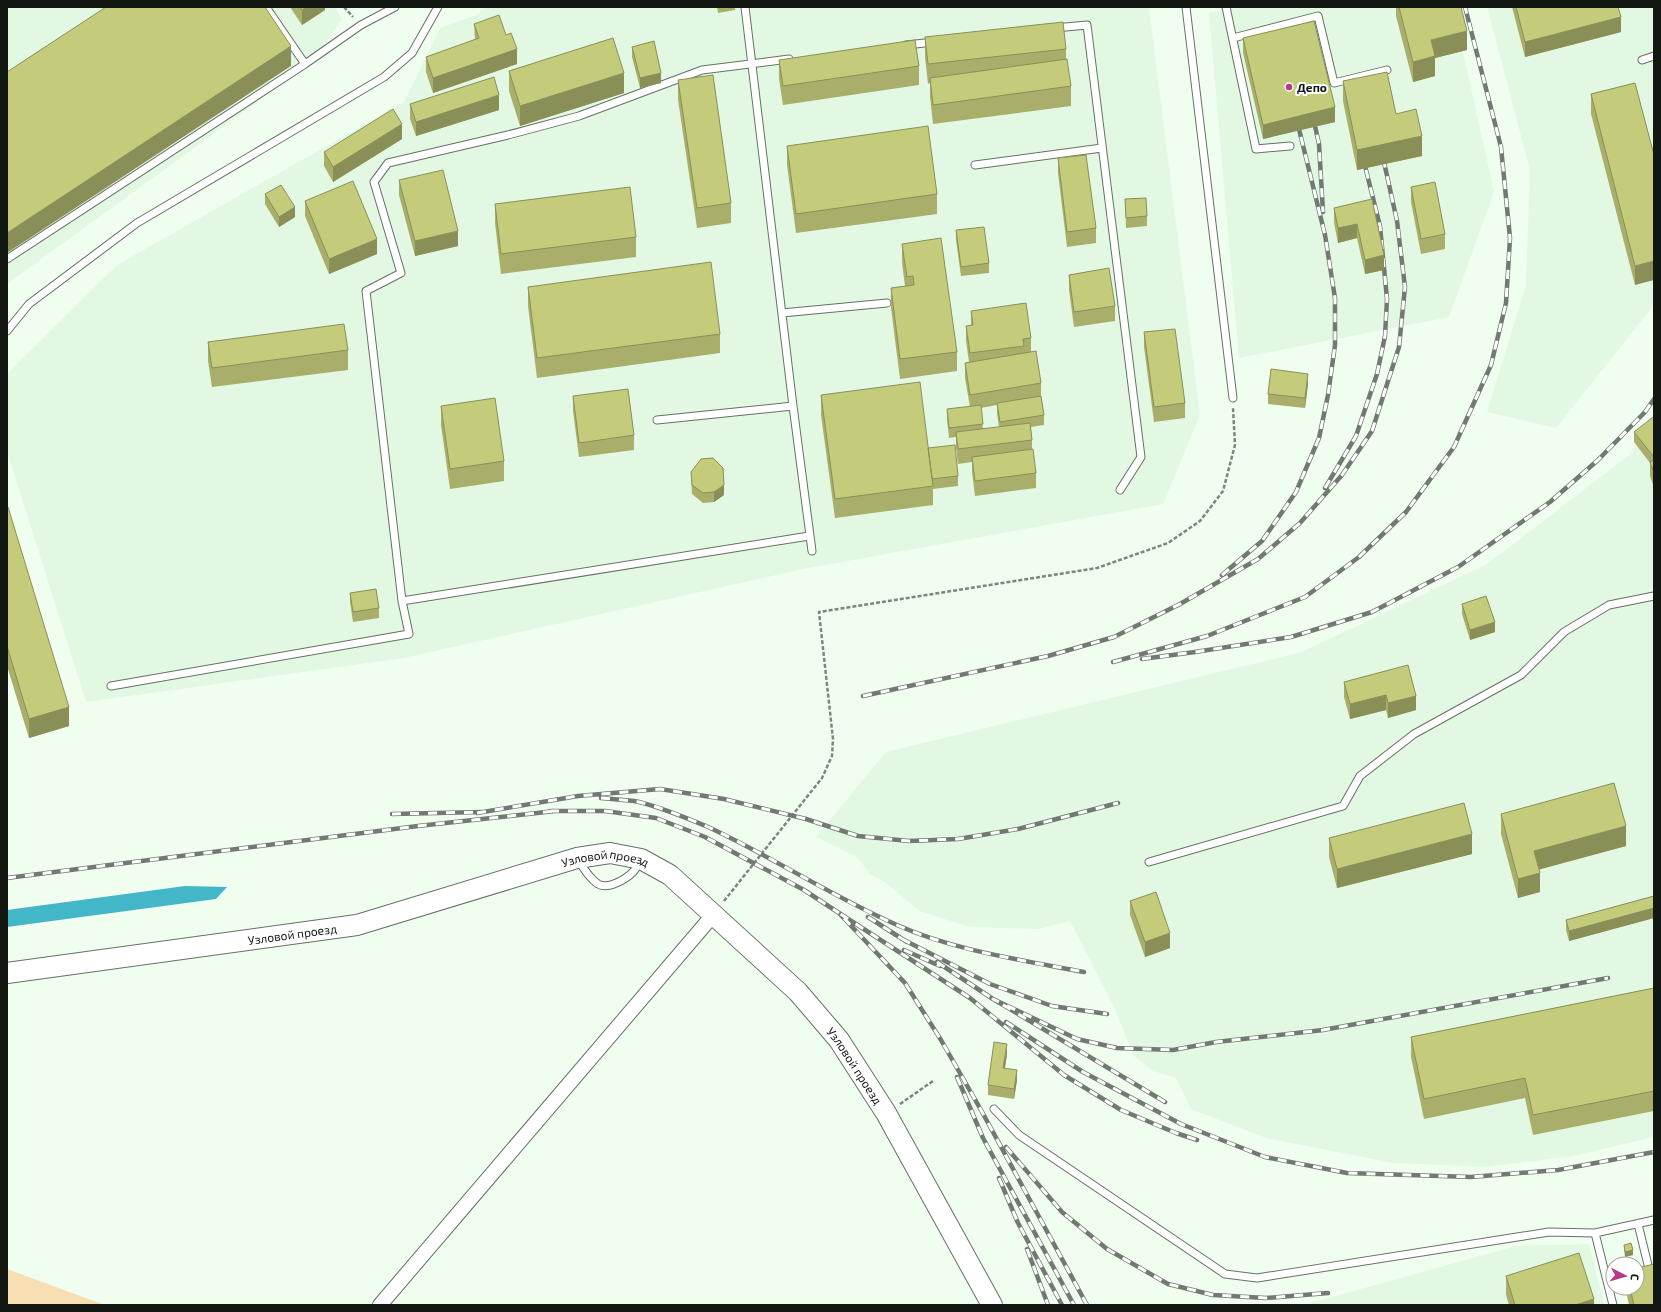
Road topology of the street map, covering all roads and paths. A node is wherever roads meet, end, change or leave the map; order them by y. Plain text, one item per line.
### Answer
1 (266, 7) edge
2 (395, 7) edge
3 (438, 7) edge
4 (745, 7) edge
5 (1186, 7) edge
6 (1226, 7) edge
7 (1048, 29) edge
8 (1233, 38) junction
9 (939, 42) edge
10 (900, 46) edge
11 (1654, 56) edge
12 (799, 58) edge
13 (1642, 60) dead end
14 (752, 63) junction
15 (305, 64) junction
16 (1387, 70) dead end
17 (1290, 146) dead end
18 (1102, 148) junction
19 (975, 165) dead end
20 (7, 260) edge
21 (887, 304) dead end
22 (782, 313) junction
23 (7, 331) edge
24 (1233, 398) joint
25 (793, 406) junction
26 (657, 420) dead end
27 (1120, 490) dead end
28 (809, 536) junction
29 (812, 551) dead end
30 (1654, 596) edge
31 (402, 601) junction
32 (112, 686) dead end
33 (577, 858) junction
34 (640, 859) junction
35 (1149, 862) dead end
36 (714, 914) junction
37 (7, 973) edge
38 (933, 1081) dead end
39 (994, 1109) dead end
40 (886, 1113) junction
41 (1654, 1220) edge
42 (1638, 1224) junction
43 (1595, 1233) junction
44 (1648, 1265) edge
45 (380, 1305) edge
46 (992, 1305) edge
47 (1613, 1305) edge

1 - 15 lane
2 - 15 lane
3 - 23 lane
4 - 14 lane
5 - 24 lane
6 - 8 lane
7 - 18 lane
8 - 16 lane
8 - 17 lane
9 - 10 lane
11 - 13 lane
12 - 14 lane
14 - 22 lane
14 - 31 lane
15 - 20 lane
18 - 19 lane
18 - 27 lane
21 - 22 lane
22 - 25 lane
24 - 36 path
25 - 26 lane
25 - 28 lane
28 - 29 lane
28 - 31 lane
30 - 35 lane
31 - 32 lane
33 - 34 street, Узловой проезд
33 - 34 lane
33 - 37 street, Узловой проезд
34 - 36 street, Узловой проезд
36 - 40 street, Узловой проезд
36 - 45 street
38 - 40 path
39 - 43 lane
40 - 46 street, Узловой проезд
41 - 42 lane
42 - 43 lane
42 - 44 lane
43 - 47 lane

